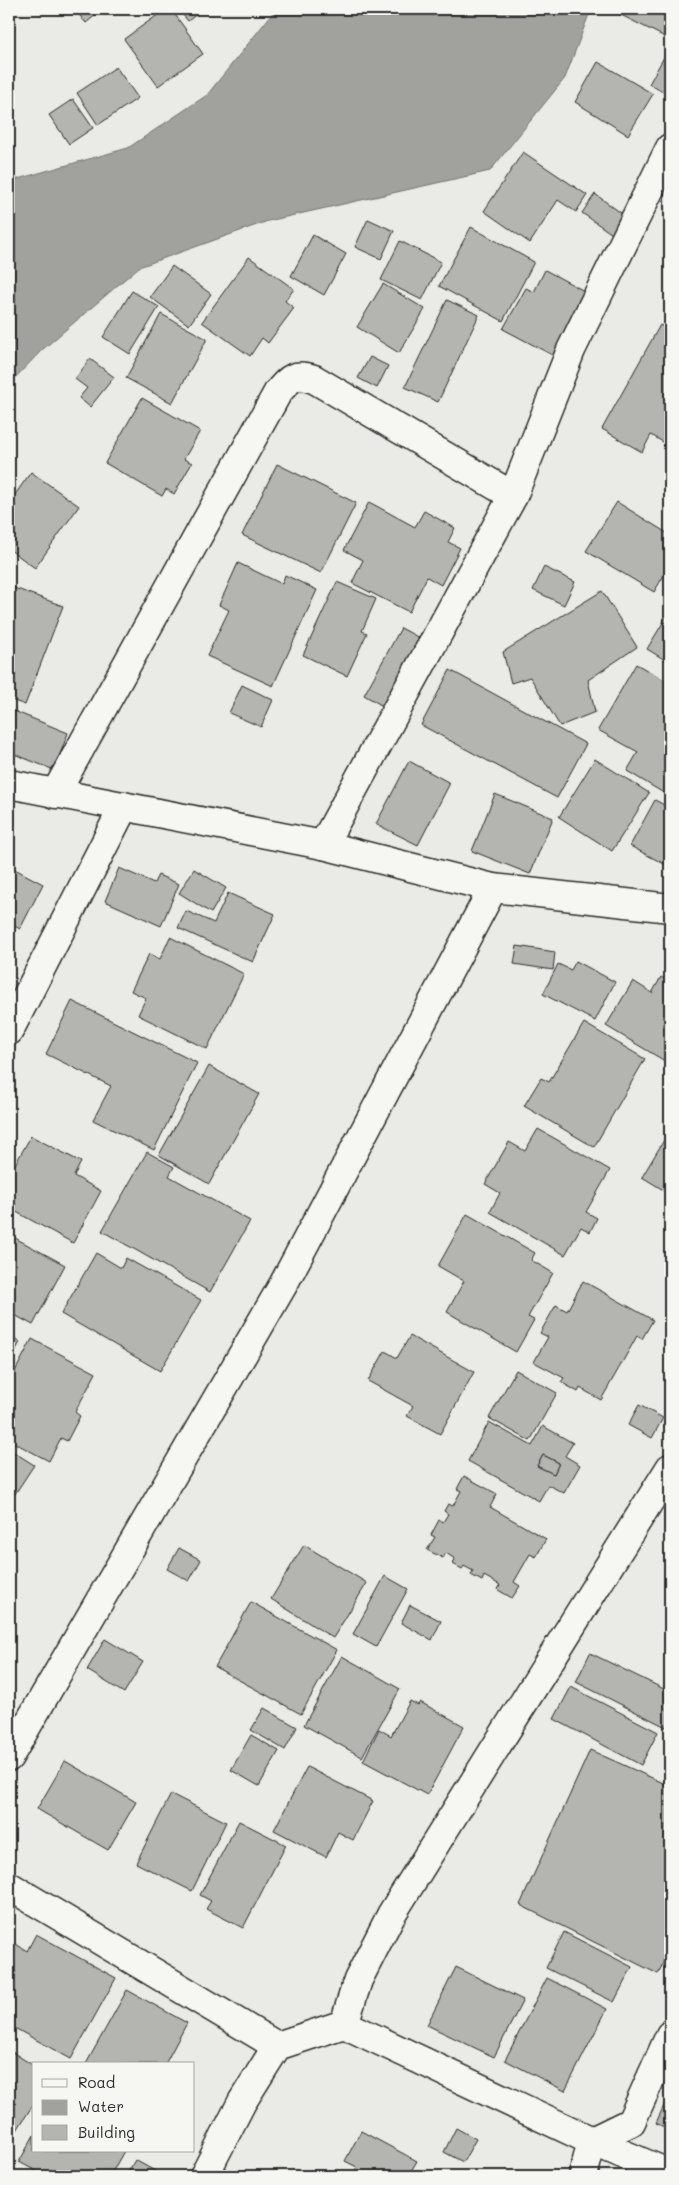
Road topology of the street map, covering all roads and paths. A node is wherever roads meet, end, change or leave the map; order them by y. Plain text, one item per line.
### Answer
1 (670, 148) edge
2 (513, 496) junction
3 (9, 784) edge
4 (55, 794) junction
5 (124, 806) junction
6 (323, 845) junction
7 (493, 888) junction
8 (670, 908) edge
9 (9, 1031) edge
10 (670, 1468) edge
11 (9, 1757) edge
12 (9, 1886) edge
13 (344, 2024) junction
14 (670, 2035) edge
15 (277, 2046) junction
16 (592, 2141) junction
17 (670, 2174) edge
18 (204, 2176) edge
19 (583, 2176) edge

1 - 2 street
2 - 4 street
2 - 6 street
3 - 4 street
4 - 5 street
5 - 6 street
5 - 9 street
6 - 7 street
7 - 8 street
7 - 11 street
10 - 13 street
12 - 15 street
13 - 15 street
13 - 16 street
14 - 16 street
15 - 18 street
16 - 17 street
16 - 19 street

